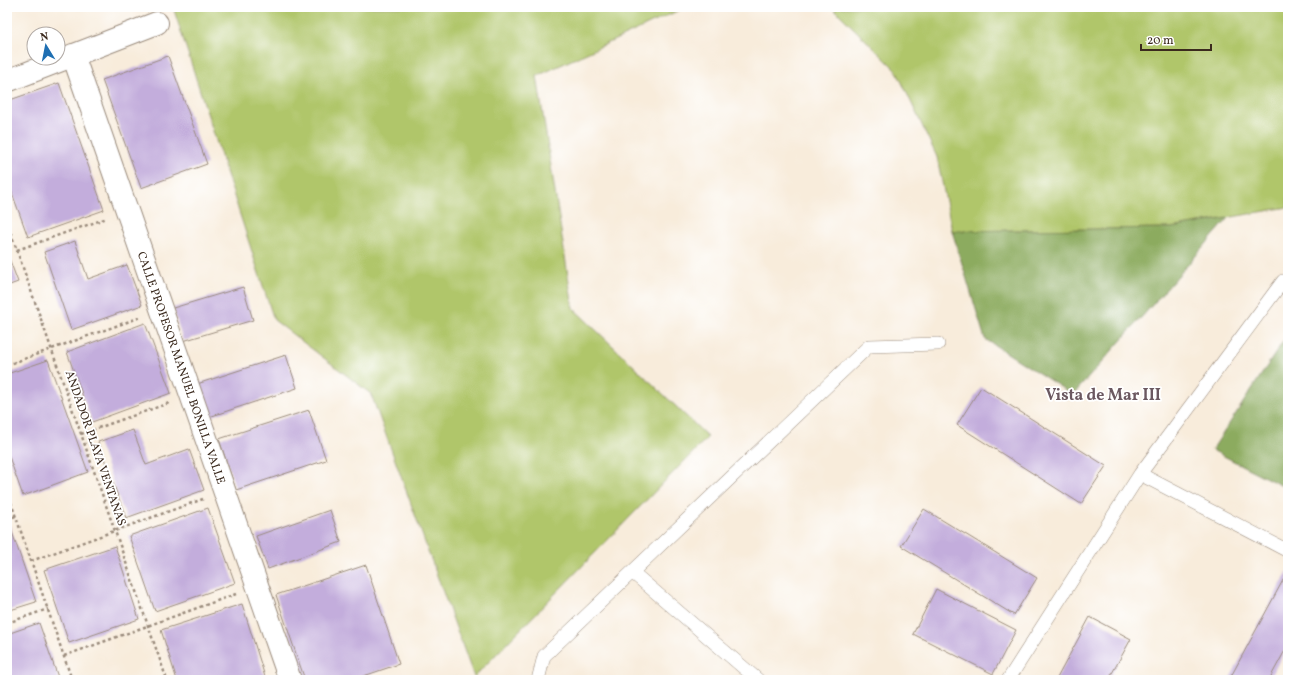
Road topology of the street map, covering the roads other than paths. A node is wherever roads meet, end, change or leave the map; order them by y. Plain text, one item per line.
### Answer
1 (157, 23) dead end
2 (73, 55) junction
3 (7, 81) edge
4 (1283, 281) dead end
5 (938, 344) dead end
6 (1140, 474) junction
7 (1288, 550) edge
8 (632, 572) junction
9 (290, 680) edge
10 (538, 680) edge
11 (758, 680) edge
12 (1008, 680) edge

1 - 2 street
2 - 3 street
2 - 9 street, CALLE PROFESOR MANUEL BONILLA VALLE
4 - 6 lane
5 - 8 lane
6 - 7 lane
6 - 12 lane
8 - 10 lane
8 - 11 lane

